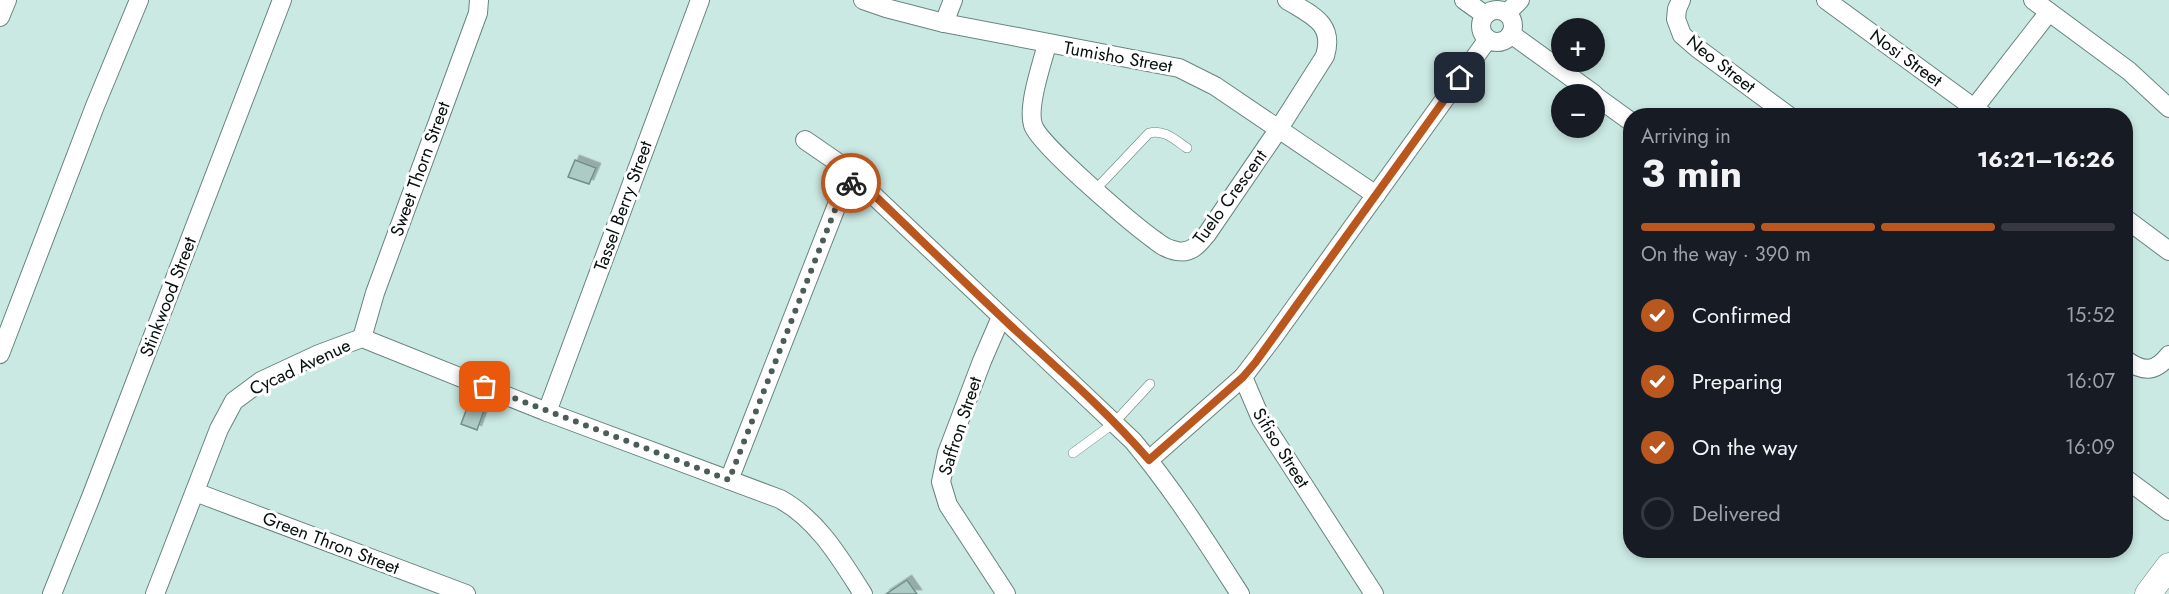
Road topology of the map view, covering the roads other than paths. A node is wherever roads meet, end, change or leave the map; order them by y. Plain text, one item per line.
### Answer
1 (6, 0) edge
2 (139, 0) edge
3 (282, 0) edge
4 (479, 0) edge
5 (700, 0) edge
6 (863, 0) edge
7 (953, 0) edge
8 (1287, 0) edge
9 (1464, 0) edge
10 (1681, 0) edge
11 (1826, 0) edge
12 (2033, 0) edge
13 (1514, 6) edge
14 (2049, 12) junction
15 (1485, 15) junction
16 (0, 17) edge
17 (944, 23) junction
18 (1511, 34) junction
19 (1488, 39) junction
20 (1047, 44) junction
21 (1579, 84) edge
22 (1605, 103) edge
23 (1778, 108) edge
24 (1969, 108) edge
25 (1980, 108) edge
26 (2169, 108) edge
27 (1623, 116) edge
28 (1278, 130) junction
29 (805, 140) dead end
30 (1187, 148) dead end
31 (857, 185) junction
32 (1096, 189) junction
33 (1376, 195) junction
34 (2133, 224) edge
35 (2169, 251) edge
36 (1001, 316) junction
37 (362, 338) junction
38 (0, 354) edge
39 (2169, 355) edge
40 (2133, 365) edge
41 (1243, 377) junction
42 (1150, 384) dead end
43 (547, 412) junction
44 (1114, 423) junction
45 (1073, 453) dead end
46 (1149, 460) junction
47 (729, 480) junction
48 (2133, 484) edge
49 (195, 492) junction
50 (2169, 511) edge
51 (2169, 566) edge
52 (52, 594) edge
53 (155, 594) edge
54 (466, 594) edge
55 (862, 594) edge
56 (1006, 594) edge
57 (1240, 594) edge
58 (1374, 594) edge
59 (2148, 594) edge

1 - 16 street
2 - 38 street
3 - 52 street, Stinkwood Street
4 - 37 street, Sweet Thorn Street
5 - 43 street, Tassel Berry Street
6 - 17 street, Tumisho Street
7 - 17 street
8 - 28 street, Tuelo Crescent
9 - 15 street
10 - 23 street, Neo Street
11 - 24 street, Nosi Street
12 - 14 street
13 - 15 street
13 - 18 street
14 - 25 street
14 - 26 street
15 - 19 street
17 - 20 street, Tumisho Street
18 - 19 street
18 - 21 street
19 - 33 street
20 - 28 street, Tumisho Street
20 - 32 street, Tuelo Crescent
22 - 27 street
28 - 32 street, Tuelo Crescent
28 - 33 street, Tumisho Street
29 - 31 street
30 - 32 lane
31 - 36 street
31 - 47 street
33 - 41 street
34 - 35 street
36 - 44 street
36 - 56 street, Saffron Street
37 - 43 street, Cycad Avenue
37 - 49 street, Cycad Avenue
39 - 40 street
41 - 46 street
41 - 58 street, Sifiso Street
42 - 44 lane
43 - 47 street, Cycad Avenue
44 - 45 lane
44 - 46 street
46 - 57 street
47 - 55 street, Cycad Avenue
48 - 50 street
49 - 53 street, Cycad Avenue
49 - 54 street, Green Thron Street
51 - 59 street

